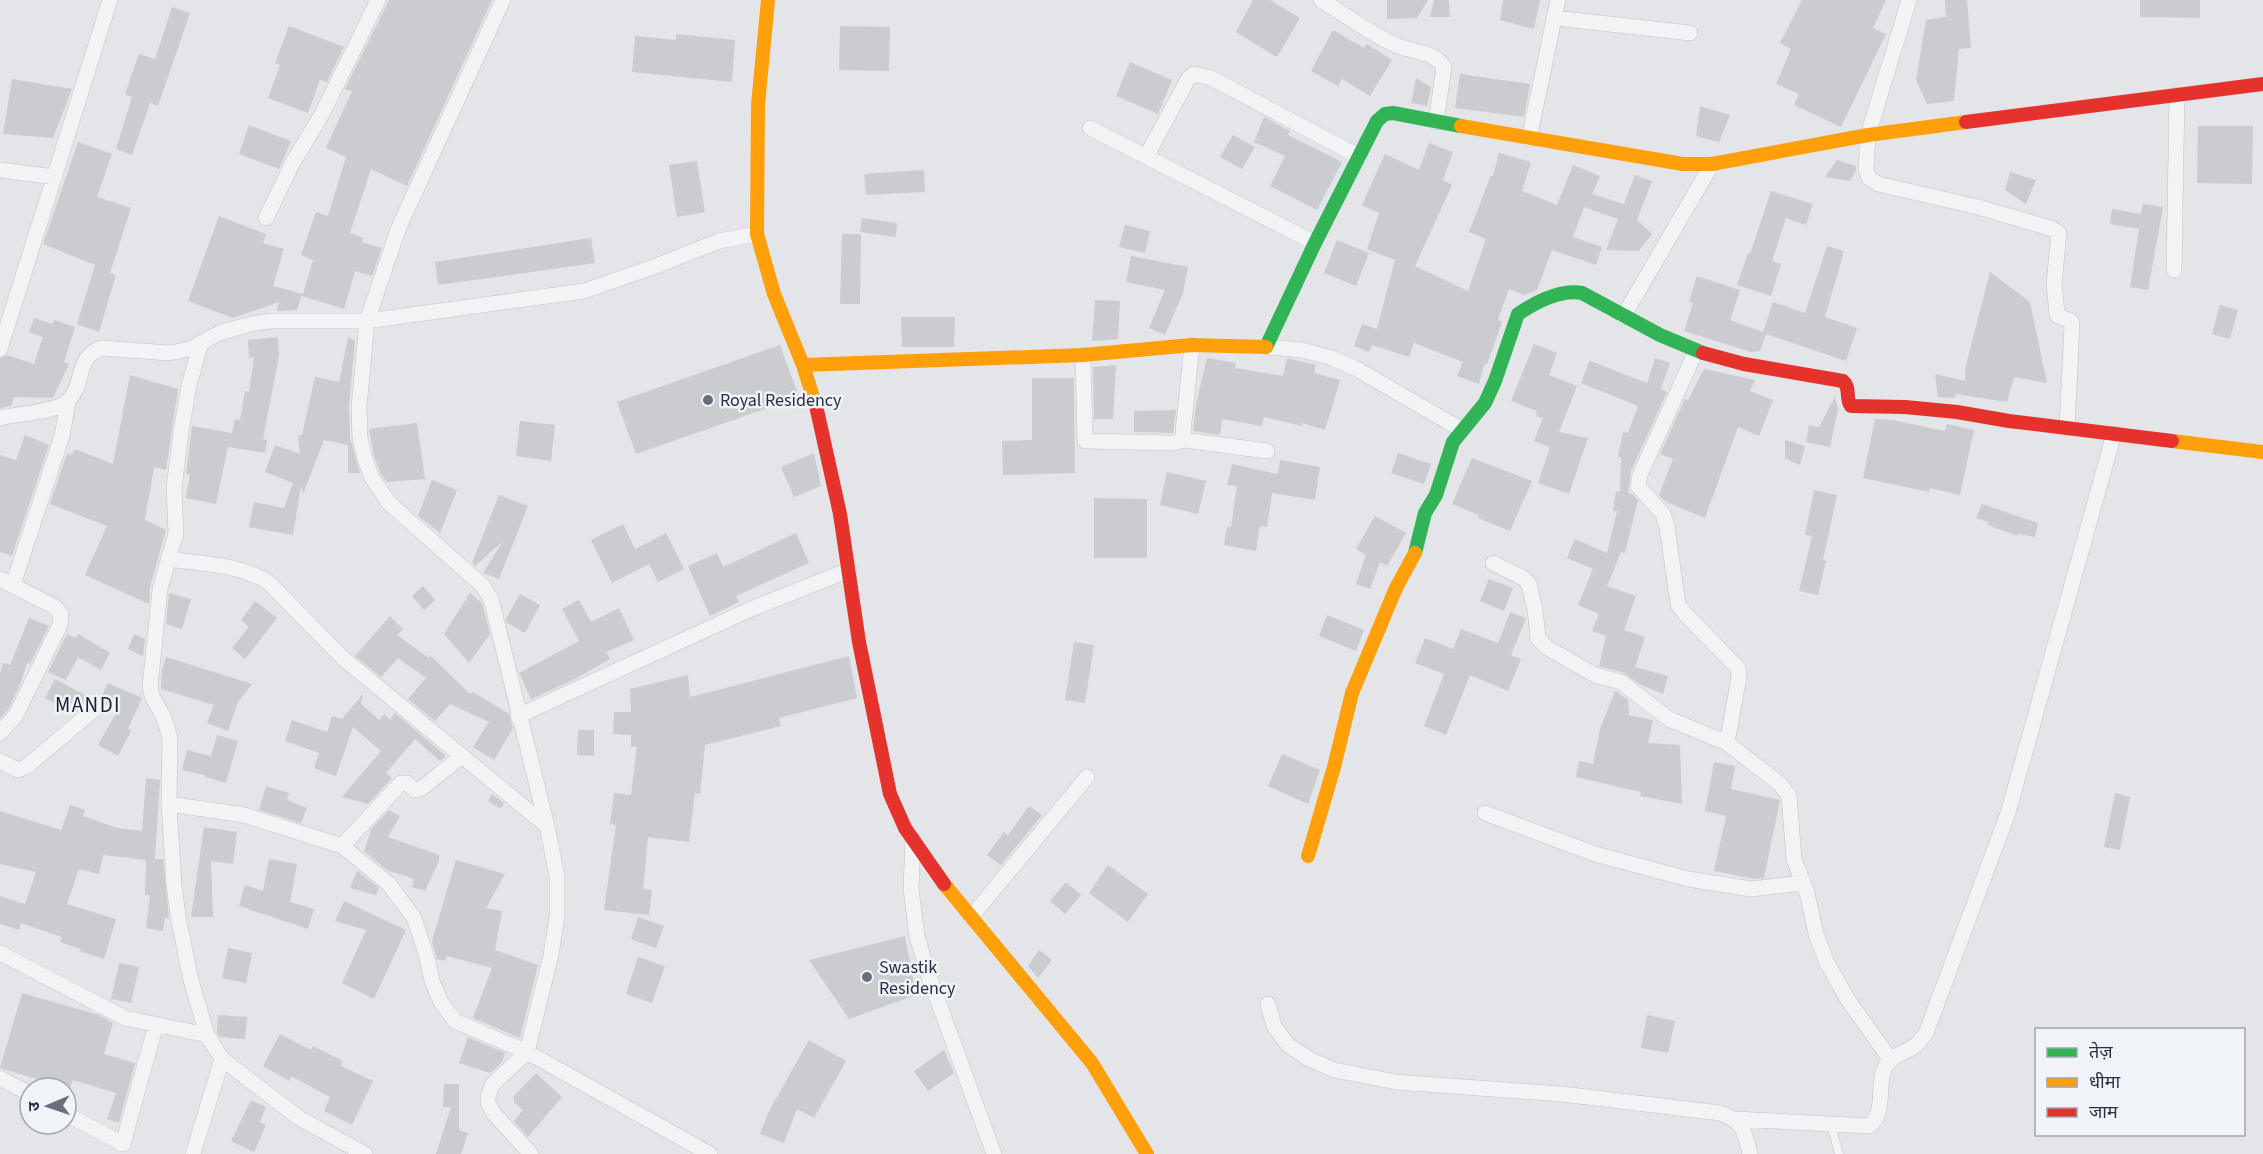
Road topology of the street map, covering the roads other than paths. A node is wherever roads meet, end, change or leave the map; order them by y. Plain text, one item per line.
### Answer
1 (110, 0) edge
2 (378, 0) edge
3 (503, 0) edge
4 (768, 0) edge
5 (1321, 0) edge
6 (1558, 0) edge
7 (1909, 0) edge
8 (1555, 18) junction
9 (1690, 33) dead end
10 (2263, 84) edge
11 (2177, 95) junction
12 (1436, 122) junction
13 (1090, 128) dead end
14 (1868, 135) junction
15 (1529, 139) junction
16 (1147, 155) junction
17 (1360, 157) junction
18 (1712, 164) junction
19 (0, 170) edge
20 (55, 177) junction
21 (266, 218) dead end
22 (757, 234) junction
23 (1315, 243) junction
24 (2174, 270) dead end
25 (1623, 317) junction
26 (367, 321) junction
27 (201, 343) junction
28 (1192, 345) junction
29 (1268, 347) junction
30 (0, 349) edge
31 (1696, 351) junction
32 (1083, 355) junction
33 (803, 365) junction
34 (68, 403) junction
35 (0, 418) edge
36 (2067, 428) junction
37 (1462, 430) junction
38 (1183, 432) dead end
39 (2114, 434) junction
40 (1267, 451) dead end
41 (2263, 452) edge
42 (168, 559) junction
43 (1493, 563) dead end
44 (849, 570) junction
45 (6, 582) edge
46 (96, 708) dead end
47 (519, 716) junction
48 (0, 733) edge
49 (1727, 743) junction
50 (462, 756) junction
51 (0, 761) edge
52 (1087, 777) dead end
53 (169, 804) junction
54 (1485, 813) dead end
55 (547, 826) junction
56 (913, 840) junction
57 (342, 846) junction
58 (1308, 856) dead end
59 (1803, 882) junction
60 (971, 917) junction
61 (0, 953) edge
62 (1268, 1004) dead end
63 (156, 1024) junction
64 (207, 1035) junction
65 (527, 1052) junction
66 (222, 1059) junction
67 (1890, 1059) junction
68 (0, 1078) edge
69 (18, 1088) edge
70 (1736, 1119) junction
71 (78, 1120) edge
72 (1831, 1125) junction
73 (193, 1154) edge
74 (365, 1154) edge
75 (531, 1154) edge
76 (710, 1154) edge
77 (994, 1154) edge
78 (1147, 1154) edge
79 (1749, 1154) edge
80 (1839, 1154) edge

1 - 20 street
2 - 21 street
3 - 26 street
4 - 22 street
5 - 12 street
6 - 8 street
7 - 14 street
8 - 9 street
8 - 15 street
10 - 11 street
11 - 14 street
11 - 24 street
12 - 15 street
12 - 17 street
13 - 16 street
14 - 18 street
14 - 36 street
15 - 18 street
16 - 17 street
16 - 23 street
17 - 23 street
18 - 25 street
19 - 20 street
20 - 30 street
22 - 26 street
22 - 33 street
23 - 29 street
25 - 31 street
25 - 37 street
26 - 27 street
26 - 47 street
27 - 34 street
27 - 42 street
28 - 29 street
28 - 32 street
28 - 38 street
29 - 37 street
31 - 36 street
31 - 49 street
32 - 33 street
32 - 40 street
33 - 44 street
34 - 35 street
34 - 45 street
36 - 39 street
37 - 58 street
39 - 41 street
39 - 67 street
42 - 50 street
42 - 53 street
43 - 49 street
44 - 47 street
44 - 56 street
45 - 48 street
46 - 51 street
47 - 55 street
49 - 59 street
50 - 55 street
50 - 57 street
52 - 60 street
53 - 57 street
53 - 64 street
54 - 59 street
55 - 65 street
56 - 60 street
56 - 77 street
57 - 65 street
59 - 67 street
60 - 78 street
61 - 63 street
62 - 70 street
63 - 64 street
63 - 71 street
64 - 66 street
65 - 75 street
65 - 76 street
66 - 73 street
66 - 74 street
67 - 72 street
68 - 69 street
70 - 72 street
70 - 79 street
72 - 80 lane

